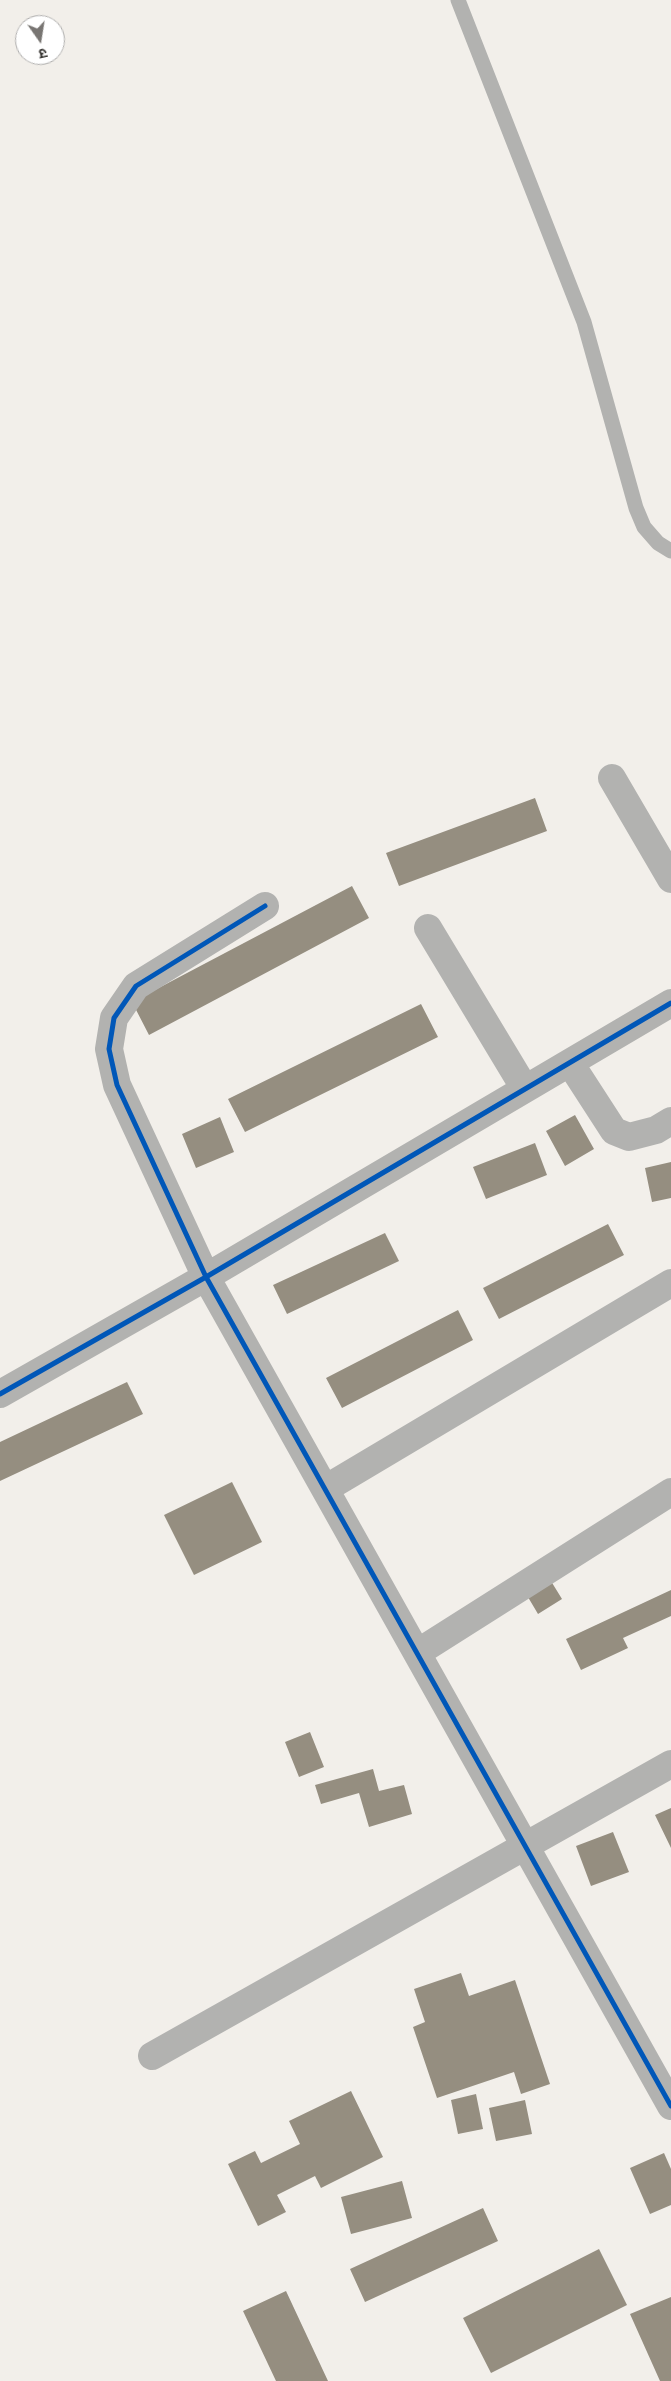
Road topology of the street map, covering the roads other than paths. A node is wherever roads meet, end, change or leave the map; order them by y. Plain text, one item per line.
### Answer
1 (458, 0) edge
2 (671, 551) edge
3 (612, 778) dead end
4 (671, 879) edge
5 (265, 906) dead end
6 (428, 928) dead end
7 (671, 1003) edge
8 (570, 1063) junction
9 (526, 1089) junction
10 (671, 1121) edge
11 (206, 1277) junction
12 (671, 1283) edge
13 (0, 1394) edge
14 (325, 1489) junction
15 (671, 1492) edge
16 (417, 1653) junction
17 (671, 1764) edge
18 (524, 1846) junction
19 (152, 2056) dead end
20 (671, 2106) edge

1 - 2 lane
3 - 4 street
5 - 11 street
6 - 9 street
7 - 8 street
8 - 9 street
8 - 10 street
9 - 11 street
11 - 13 street
11 - 14 street
12 - 14 street
14 - 16 street
15 - 16 street
16 - 18 street
17 - 18 street
18 - 19 street
18 - 20 street

